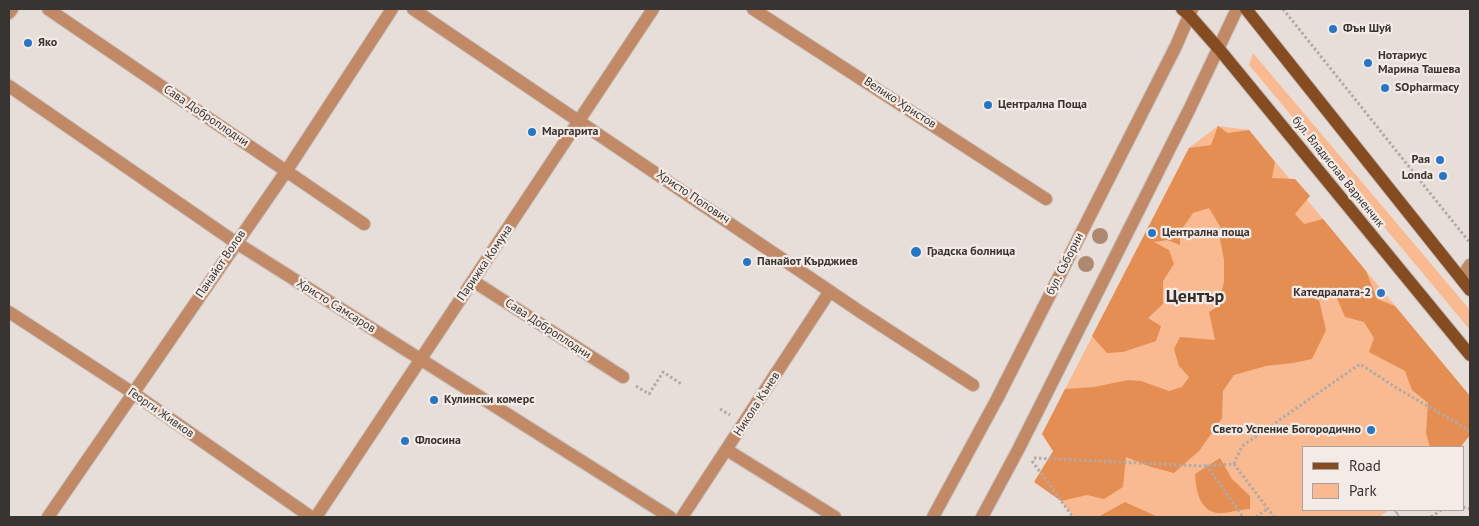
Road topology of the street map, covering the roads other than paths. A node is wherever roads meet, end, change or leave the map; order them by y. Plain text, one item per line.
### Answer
1 (12, 9) edge
2 (48, 9) edge
3 (392, 9) edge
4 (413, 9) edge
5 (653, 9) edge
6 (753, 9) edge
7 (1237, 9) edge
8 (1246, 9) edge
9 (1188, 11) edge
10 (9, 13) edge
11 (1219, 49) junction
12 (9, 86) edge
13 (579, 121) junction
14 (287, 170) junction
15 (1046, 199) dead end
16 (364, 224) dead end
17 (235, 242) junction
18 (1470, 265) edge
19 (1461, 278) junction
20 (473, 281) junction
21 (1470, 290) edge
22 (830, 291) junction
23 (9, 312) edge
24 (1470, 355) edge
25 (420, 359) junction
26 (623, 377) road end
27 (973, 385) dead end
28 (133, 393) junction
29 (727, 450) junction
30 (48, 517) edge
31 (311, 517) edge
32 (316, 517) edge
33 (670, 517) edge
34 (682, 517) edge
35 (835, 517) edge
36 (933, 517) edge
37 (982, 517) edge

1 - 10 street
2 - 14 street, Сава Доброплодни
3 - 14 street, Панайот Волов
4 - 13 street, Христо Попович
5 - 13 street, Парижка Комуна
6 - 15 street, Велико Христов
7 - 11 street
8 - 19 main road
9 - 11 main road, бул. Владислав Варненчик
9 - 36 street, бул. Съборни
11 - 24 main road, бул. Владислав Варненчик
11 - 37 street
12 - 17 street, Христо Самсаров
13 - 20 street, Парижка Комуна
13 - 22 street, Христо Попович
14 - 16 street, Сава Доброплодни
14 - 17 street, Панайот Волов
17 - 25 street, Христо Самсаров
17 - 28 street, Панайот Волов
18 - 19 street
19 - 21 main road
20 - 25 street, Парижка Комуна
20 - 26 street, Сава Доброплодни
22 - 27 street, Христо Попович
22 - 29 street, Никола Кънев
23 - 28 street, Георги Живков
25 - 32 street, Парижка Комуна
25 - 33 street, Христо Самсаров
28 - 30 street, Панайот Волов
28 - 31 street, Георги Живков
29 - 34 street, Никола Кънев
29 - 35 street

